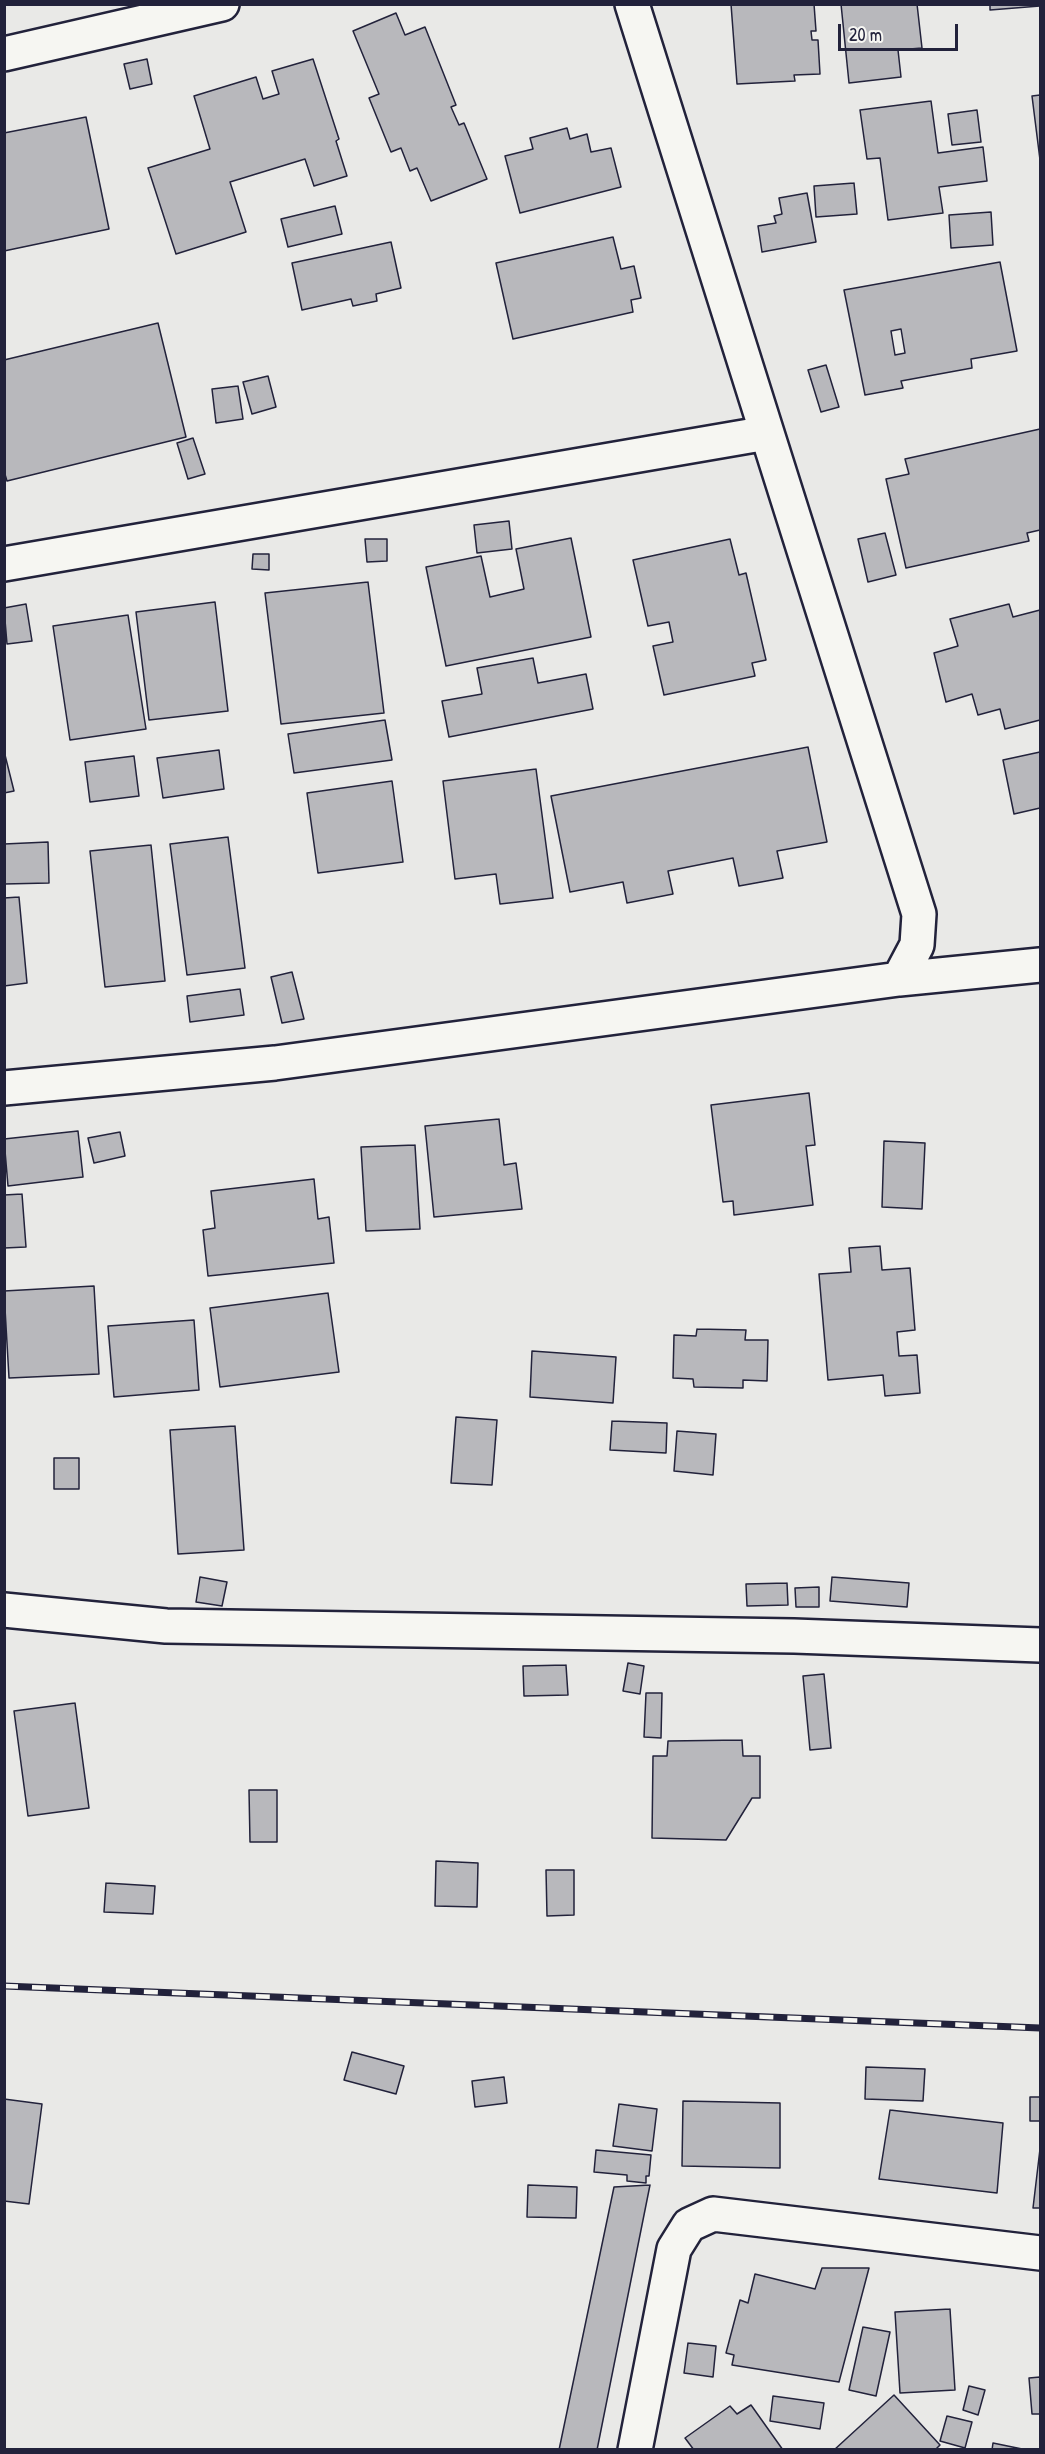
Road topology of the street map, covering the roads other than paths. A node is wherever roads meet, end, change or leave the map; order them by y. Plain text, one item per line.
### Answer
1 (222, 4) edge
2 (632, 4) edge
3 (115, 16) edge
4 (4, 54) edge
5 (767, 433) junction
6 (4, 564) edge
7 (1041, 964) edge
8 (899, 979) junction
9 (4, 1089) edge
10 (4, 1610) edge
11 (1041, 1645) edge
12 (1041, 2253) edge
13 (635, 2450) edge

1 - 3 street
2 - 5 street
3 - 4 street
5 - 6 street
5 - 8 street
7 - 8 street
8 - 9 street
10 - 11 street
12 - 13 street

